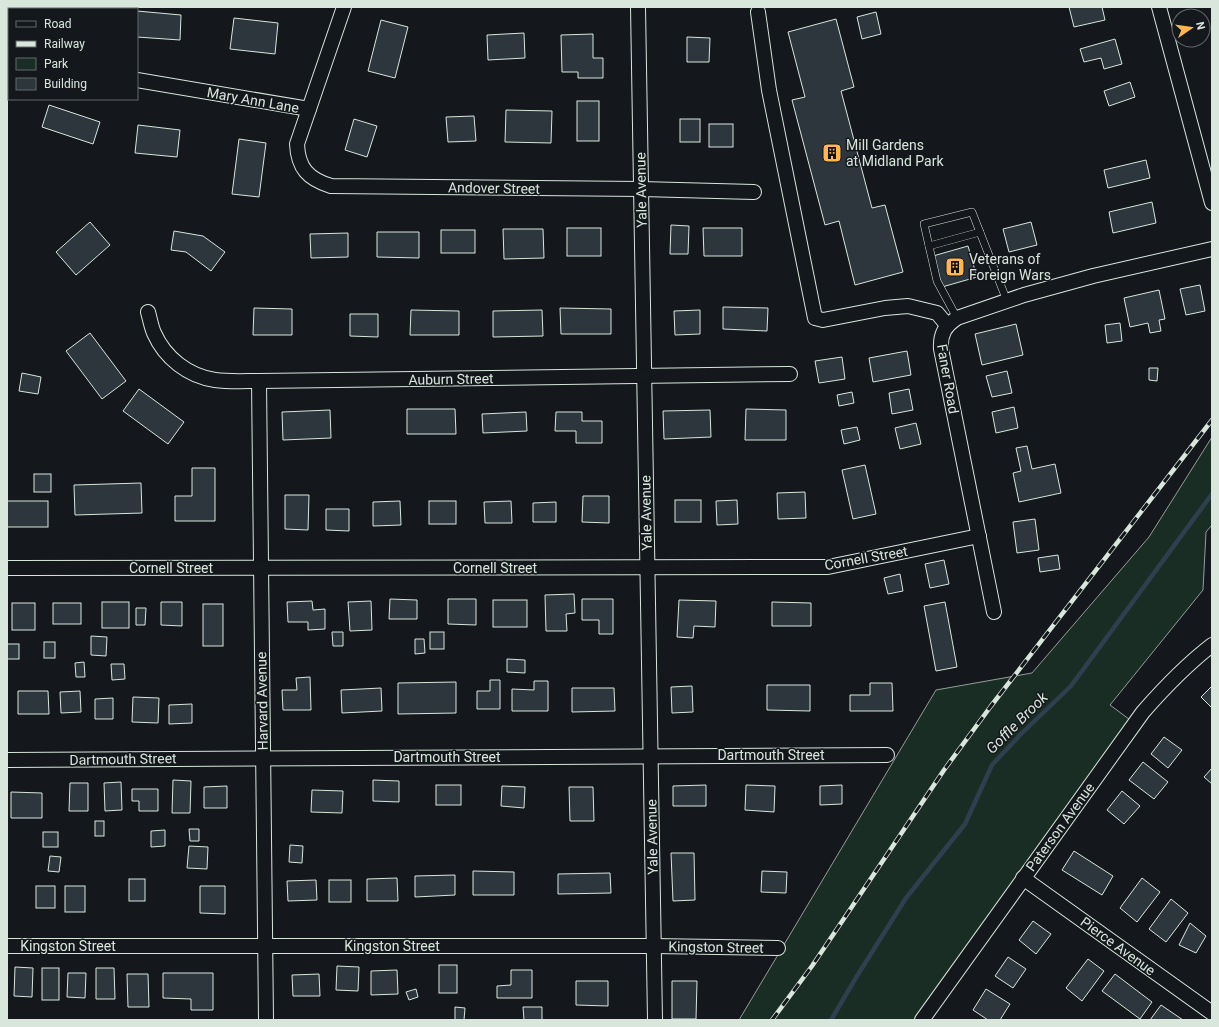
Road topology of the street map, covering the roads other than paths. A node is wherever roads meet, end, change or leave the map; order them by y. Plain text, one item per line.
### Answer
1 (344, 7) edge
2 (638, 7) edge
3 (1159, 7) edge
4 (758, 12) dead end
5 (138, 80) edge
6 (309, 110) junction
7 (641, 189) junction
8 (754, 192) dead end
9 (1212, 203) edge
10 (980, 232) junction
11 (929, 246) junction
12 (1212, 249) edge
13 (1007, 301) junction
14 (148, 312) dead end
15 (952, 321) junction
16 (790, 374) dead end
17 (644, 376) junction
18 (259, 381) junction
19 (979, 536) junction
20 (7, 568) edge
21 (261, 568) junction
22 (648, 568) junction
23 (994, 612) dead end
24 (1212, 645) edge
25 (887, 755) dead end
26 (651, 756) junction
27 (263, 758) junction
28 (7, 760) edge
29 (1023, 878) junction
30 (7, 946) edge
31 (265, 946) junction
32 (654, 946) junction
33 (778, 948) dead end
34 (1212, 1013) edge
35 (266, 1020) edge
36 (655, 1020) edge
37 (922, 1020) edge

1 - 6 street, Mary Ann Lane
2 - 7 street, Yale Avenue
3 - 9 street
4 - 15 street
5 - 6 street, Mary Ann Lane
6 - 7 street, Andover Street
7 - 8 street, Andover Street
7 - 17 street, Yale Avenue
10 - 11 lane
10 - 11 lane
10 - 13 lane
11 - 15 lane
12 - 13 street
13 - 15 street
14 - 18 street, Auburn Street
15 - 19 street, Faner Road
16 - 17 street, Auburn Street
17 - 18 street, Auburn Street
17 - 22 street, Yale Avenue
18 - 21 street, Harvard Avenue
19 - 22 street, Cornell Street
19 - 23 street, Faner Road
20 - 21 street, Cornell Street
21 - 22 street, Cornell Street
21 - 27 street, Harvard Avenue
22 - 26 street, Yale Avenue
24 - 29 street, Paterson Avenue
25 - 26 street, Dartmouth Street
26 - 27 street, Dartmouth Street
26 - 32 street, Yale Avenue
27 - 28 street, Dartmouth Street
27 - 31 street, Harvard Avenue
29 - 34 street, Pierce Avenue
29 - 37 street, Paterson Avenue
30 - 31 street, Kingston Street
31 - 32 street, Kingston Street
31 - 35 street, Harvard Avenue
32 - 33 street, Kingston Street
32 - 36 street, Yale Avenue

